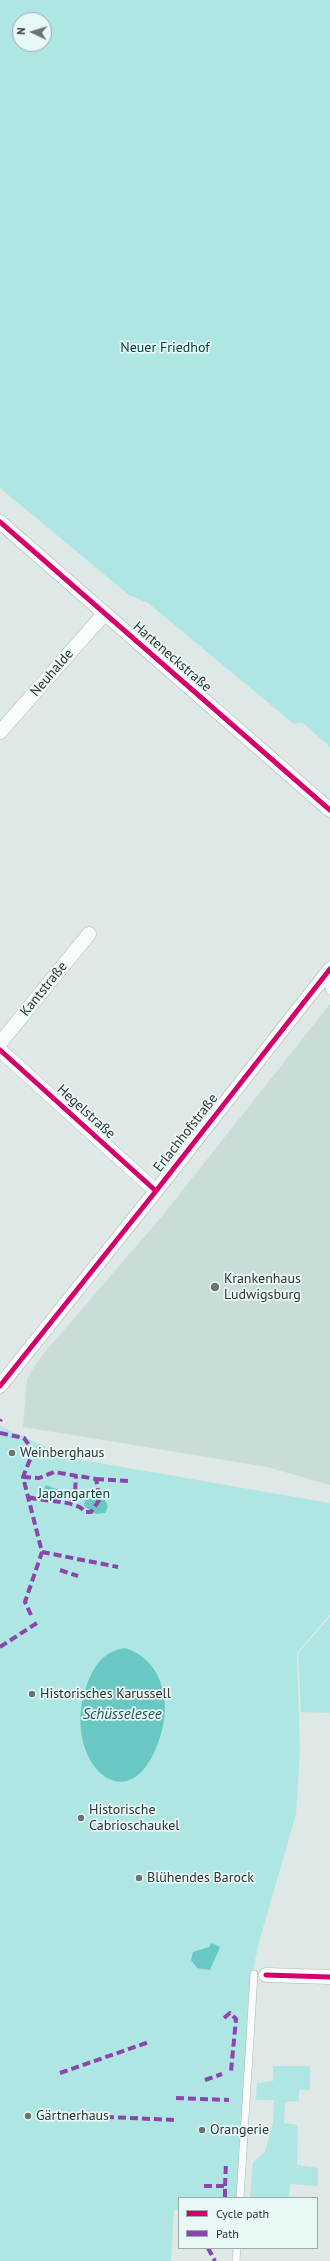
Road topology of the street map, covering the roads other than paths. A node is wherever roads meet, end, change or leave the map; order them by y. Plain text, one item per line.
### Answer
1 (0, 522) edge
2 (104, 614) junction
3 (0, 732) edge
4 (330, 810) edge
5 (89, 934) dead end
6 (327, 972) edge
7 (330, 991) edge
8 (0, 1043) edge
9 (0, 1050) edge
10 (156, 1191) junction
11 (0, 1386) edge
12 (260, 1974) joint
13 (330, 1978) edge
14 (240, 2197) edge
15 (237, 2249) edge
16 (236, 2261) edge

1 - 2 street, Harteneckstraße
2 - 3 street, Neuhalde
2 - 4 street, Harteneckstraße
5 - 8 street, Kantstraße
6 - 7 lane
6 - 10 street, Erlachhofstraße
9 - 10 street, Hegelstraße
10 - 11 street, Erlachhofstraße
12 - 13 street
12 - 14 lane
15 - 16 lane

